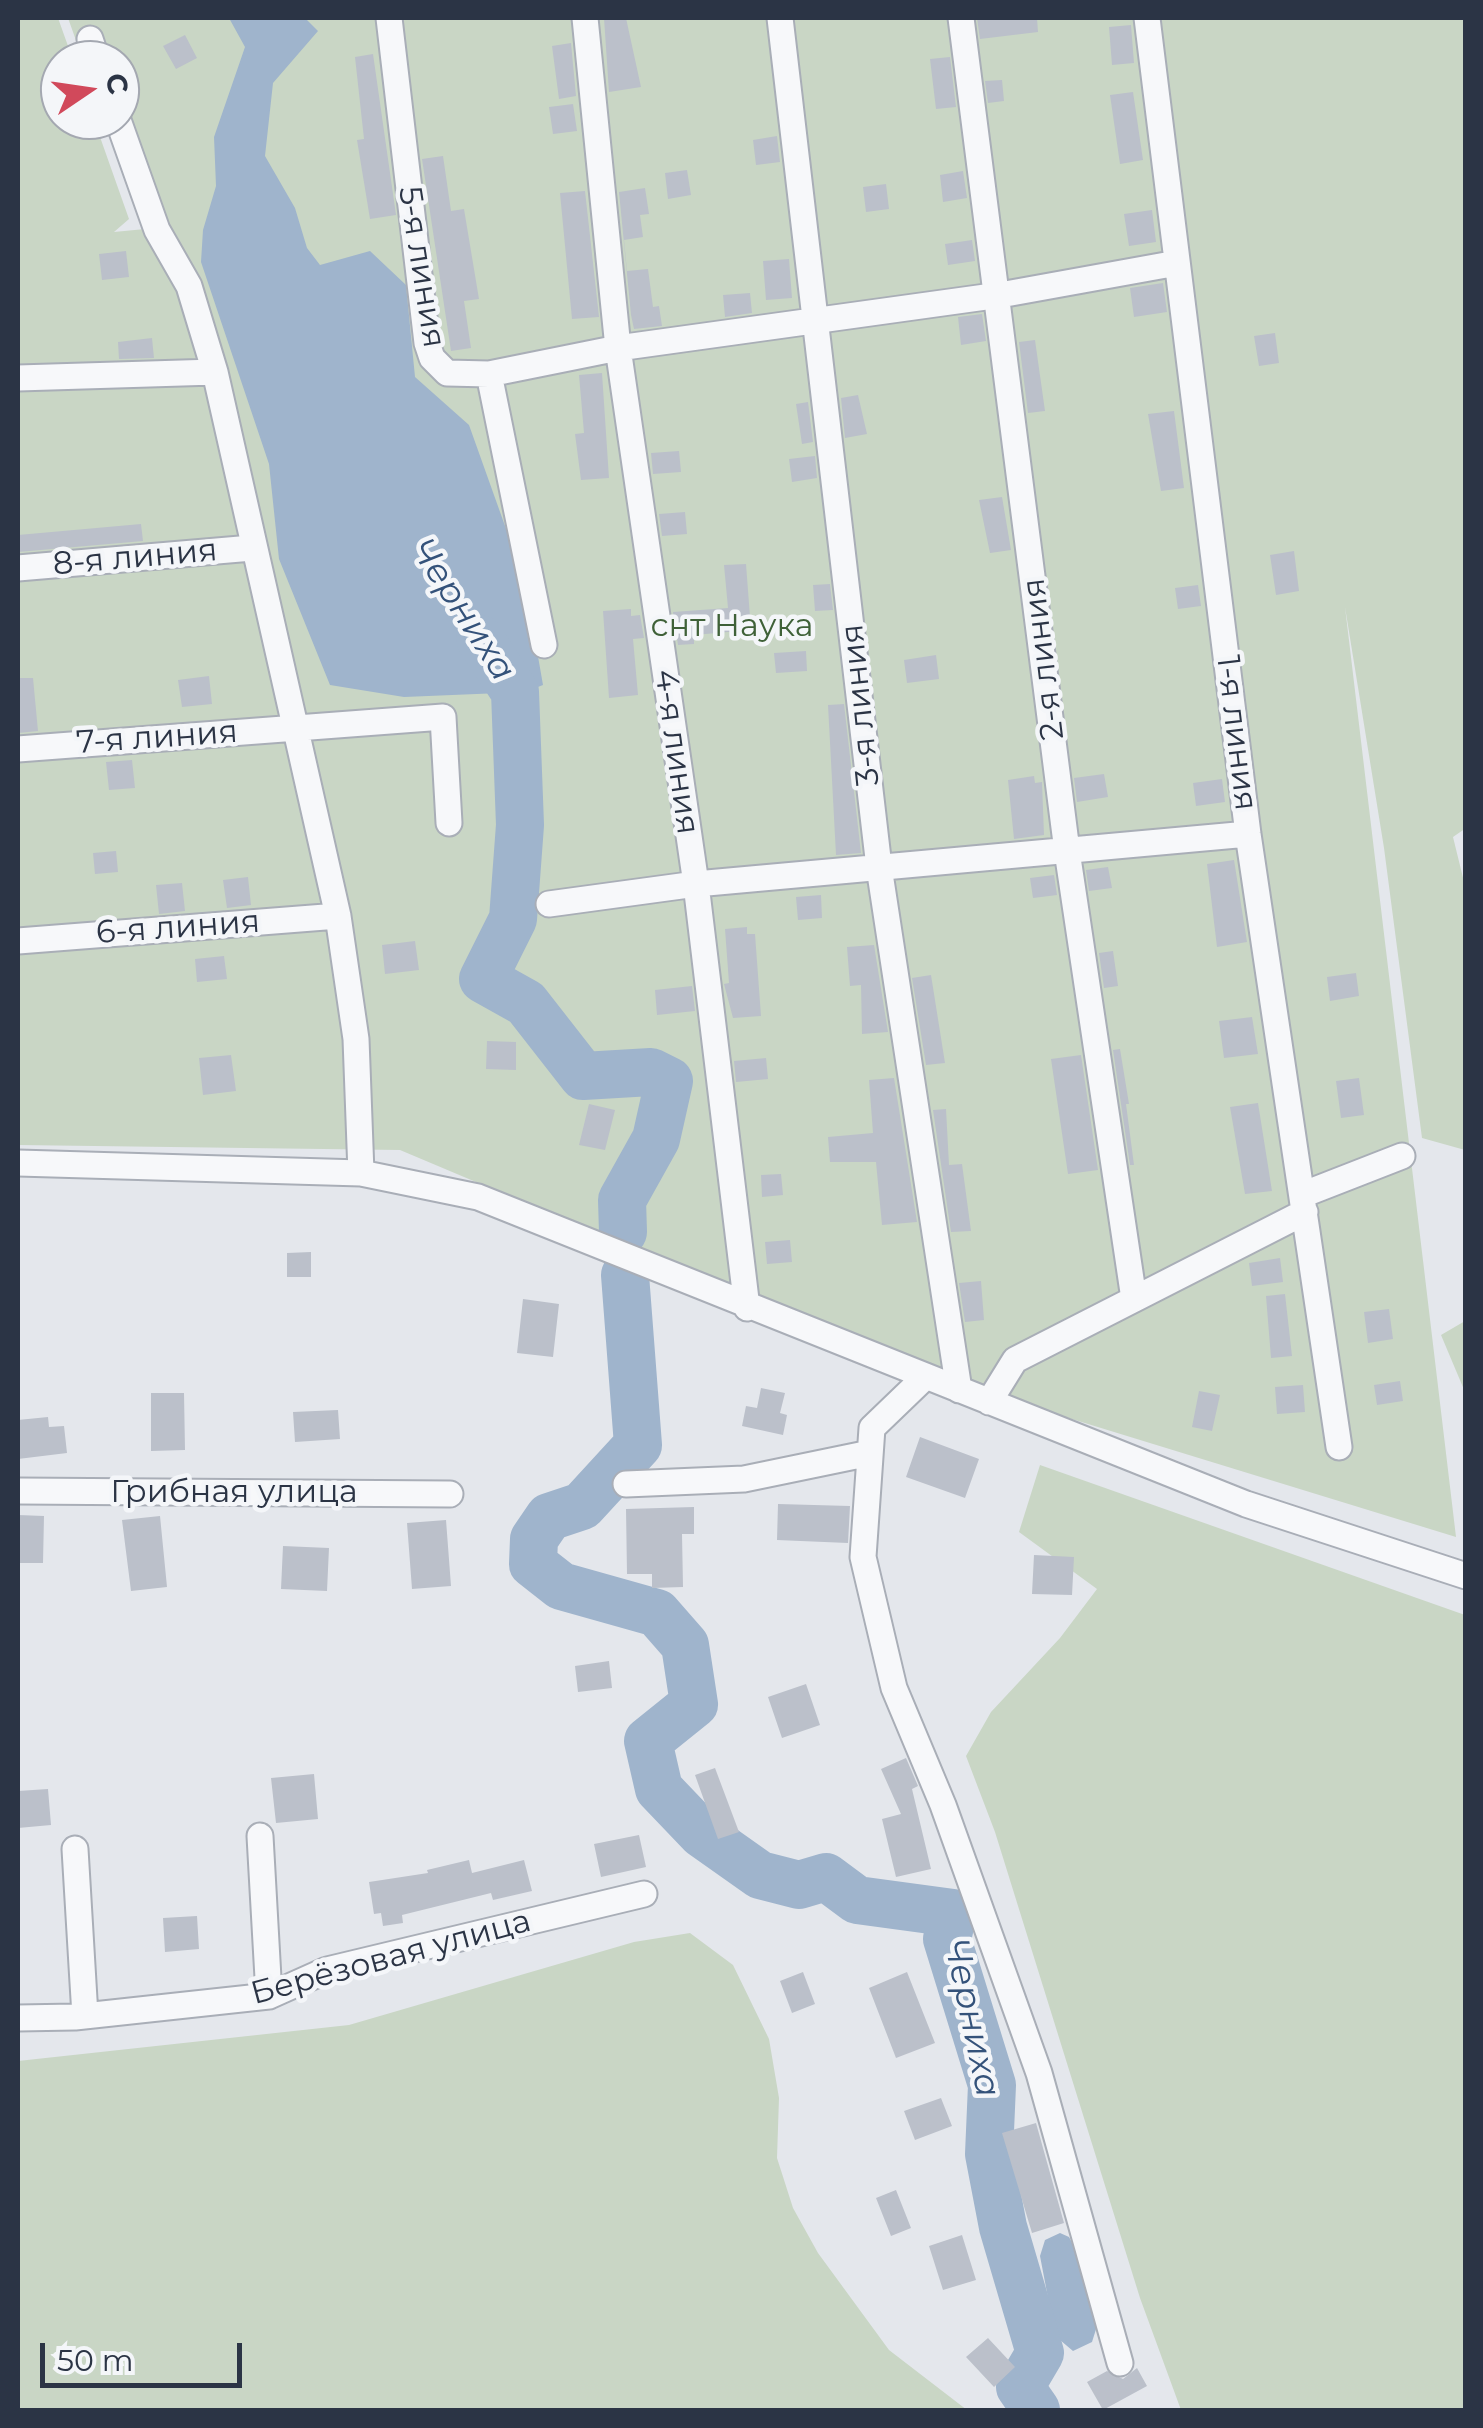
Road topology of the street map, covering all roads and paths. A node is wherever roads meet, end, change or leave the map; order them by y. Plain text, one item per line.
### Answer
1 (389, 18) edge
2 (585, 18) edge
3 (780, 18) edge
4 (961, 18) edge
5 (1147, 18) edge
6 (125, 140) edge
7 (1177, 263) junction
8 (1000, 295) junction
9 (817, 321) junction
10 (618, 348) junction
11 (215, 372) junction
12 (490, 374) junction
13 (18, 378) edge
14 (252, 548) junction
15 (18, 568) edge
16 (544, 645) dead end
17 (296, 730) junction
18 (18, 749) edge
19 (449, 823) dead end
20 (1248, 834) junction
21 (1068, 851) junction
22 (879, 867) junction
23 (696, 884) junction
24 (548, 904) dead end
25 (338, 916) junction
26 (18, 941) edge
27 (1402, 1156) dead end
28 (18, 1162) edge
29 (361, 1173) junction
30 (1303, 1204) junction
31 (1134, 1299) junction
32 (747, 1308) junction
33 (926, 1377) junction
34 (960, 1390) junction
35 (989, 1402) junction
36 (1340, 1447) dead end
37 (870, 1453) junction
38 (626, 1484) dead end
39 (18, 1491) edge
40 (450, 1494) dead end
41 (1466, 1576) edge
42 (260, 1836) dead end
43 (75, 1849) dead end
44 (644, 1894) dead end
45 (269, 1996) junction
46 (85, 2016) junction
47 (18, 2018) edge
48 (1120, 2363) dead end

1 - 12 street, 5-я линия
2 - 10 street, 4-я линия
3 - 9 street, 3-я линия
4 - 8 street, 2-я линия
5 - 7 street, 1-я линия
6 - 11 street
7 - 8 street
7 - 20 street, 1-я линия
8 - 9 street
8 - 21 street, 2-я линия
9 - 10 street
9 - 22 street, 3-я линия
10 - 12 street
10 - 23 street, 4-я линия
11 - 13 street
11 - 14 street
12 - 16 street, 5-я линия
14 - 15 street, 8-я линия
14 - 17 street
17 - 18 street, 7-я линия
17 - 19 street, 7-я линия
17 - 25 street
20 - 21 street
20 - 30 street, 1-я линия
21 - 22 street
21 - 31 street, 2-я линия
22 - 23 street
22 - 34 street, 3-я линия
23 - 24 street
23 - 32 street, 4-я линия
25 - 26 street, 6-я линия
25 - 29 street
27 - 30 street
28 - 29 street
29 - 32 street
30 - 31 street
30 - 36 street, 1-я линия
31 - 35 street
32 - 33 street
33 - 34 street
33 - 37 street
34 - 35 street
35 - 41 street
37 - 38 street
37 - 48 street
39 - 40 street, Грибная улица
42 - 45 street
43 - 46 street
44 - 45 street, Берёзовая улица
45 - 46 street, Берёзовая улица
46 - 47 street, Берёзовая улица

